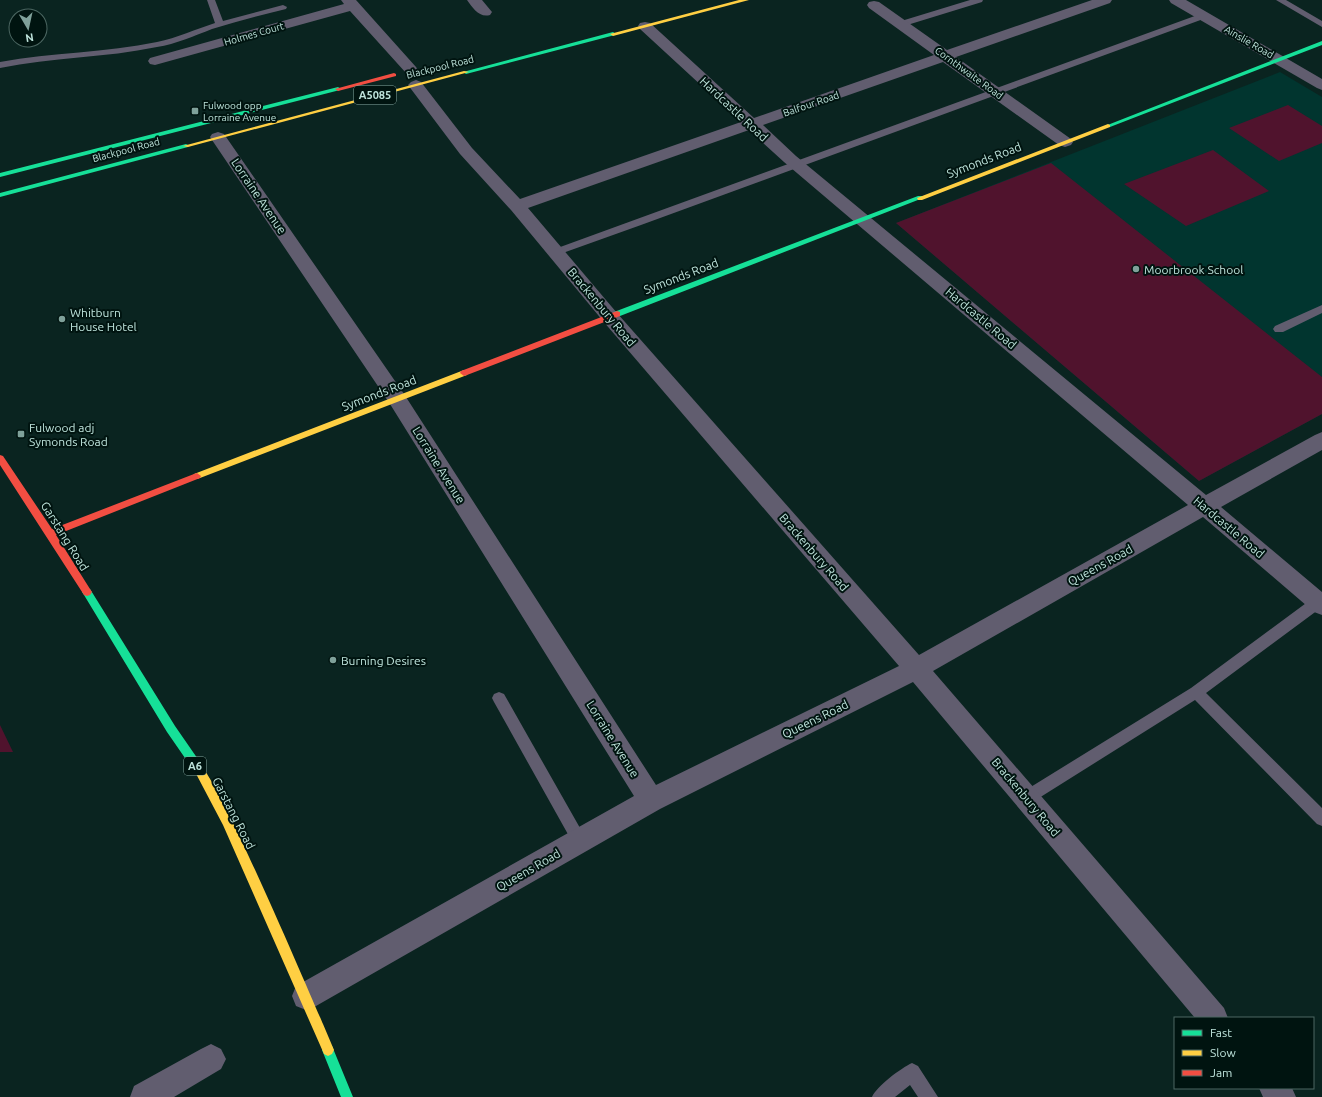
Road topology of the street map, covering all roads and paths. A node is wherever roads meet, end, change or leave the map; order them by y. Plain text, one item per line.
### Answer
1 (211, 0) edge
2 (474, 0) edge
3 (746, 0) edge
4 (979, 0) edge
5 (1105, 0) edge
6 (1176, 0) edge
7 (1280, 0) edge
8 (350, 3) edge
9 (874, 5) dead end
10 (282, 7) dead end
11 (485, 12) dead end
12 (1204, 16) junction
13 (220, 24) junction
14 (901, 24) junction
15 (1322, 24) edge
16 (645, 26) junction
17 (1322, 43) edge
18 (946, 56) junction
19 (1279, 59) junction
20 (155, 61) dead end
21 (0, 65) edge
22 (415, 75) junction
23 (1322, 85) edge
24 (994, 91) junction
25 (751, 125) junction
26 (218, 137) junction
27 (1065, 142) junction
28 (793, 162) junction
29 (0, 175) edge
30 (2, 195) edge
31 (517, 206) junction
32 (863, 219) junction
33 (556, 252) junction
34 (1322, 309) edge
35 (610, 317) junction
36 (1279, 329) dead end
37 (397, 399) junction
38 (1322, 440) edge
39 (0, 458) edge
40 (1205, 506) junction
41 (50, 533) junction
42 (1321, 602) edge
43 (916, 669) junction
44 (1196, 692) junction
45 (499, 698) dead end
46 (1026, 798) junction
47 (651, 800) junction
48 (1322, 819) edge
49 (579, 840) junction
50 (306, 996) junction
51 (1213, 1017) edge
52 (211, 1059) dead end
53 (1275, 1089) edge
54 (145, 1097) edge
55 (346, 1097) edge
56 (881, 1097) edge
57 (929, 1097) edge
58 (1281, 1097) edge

1 - 13 lane
2 - 11 street
3 - 16 main road, Blackpool Road / A5085
4 - 14 lane
5 - 18 street, Balfour Road
6 - 12 street, Ainslie Road
7 - 15 lane
8 - 20 street, Holmes Court
8 - 22 street, Brackenbury Road
9 - 14 street, Cornthwaite Road
10 - 13 lane
12 - 19 street, Ainslie Road
12 - 24 lane
13 - 21 lane
14 - 18 street, Cornthwaite Road
16 - 22 main road, Blackpool Road / A5085
16 - 25 street, Hardcastle Road
17 - 19 main road, Symonds Road
18 - 24 street, Cornthwaite Road
18 - 25 street, Balfour Road
19 - 23 street, Ainslie Road
19 - 27 main road, Symonds Road
22 - 26 main road, Blackpool Road / A5085
22 - 29 main road, Blackpool Road / A5085
22 - 31 street, Brackenbury Road
24 - 27 street, Cornthwaite Road
24 - 28 lane
25 - 28 street, Hardcastle Road
25 - 31 street, Balfour Road
26 - 30 main road, Blackpool Road / A5085
26 - 37 street, Lorraine Avenue
27 - 32 main road, Symonds Road
28 - 32 street, Hardcastle Road
28 - 33 lane
31 - 33 street, Brackenbury Road
32 - 35 main road, Symonds Road
32 - 40 street, Hardcastle Road
33 - 35 street, Brackenbury Road
34 - 36 lane
35 - 37 main road, Symonds Road
35 - 43 street, Brackenbury Road
37 - 41 main road, Symonds Road
37 - 47 street, Lorraine Avenue
38 - 40 street, Queens Road
39 - 41 main road, Garstang Road / A6
40 - 42 street, Hardcastle Road
40 - 43 street, Queens Road
41 - 50 main road, Garstang Road / A6
42 - 44 lane
43 - 46 street, Brackenbury Road
43 - 47 street, Queens Road
44 - 46 lane
44 - 48 lane
45 - 49 lane
46 - 51 street, Brackenbury Road
47 - 49 street, Queens Road
49 - 50 street, Queens Road
50 - 55 main road, Garstang Road / A6
52 - 54 street
53 - 58 street
56 - 57 lane

